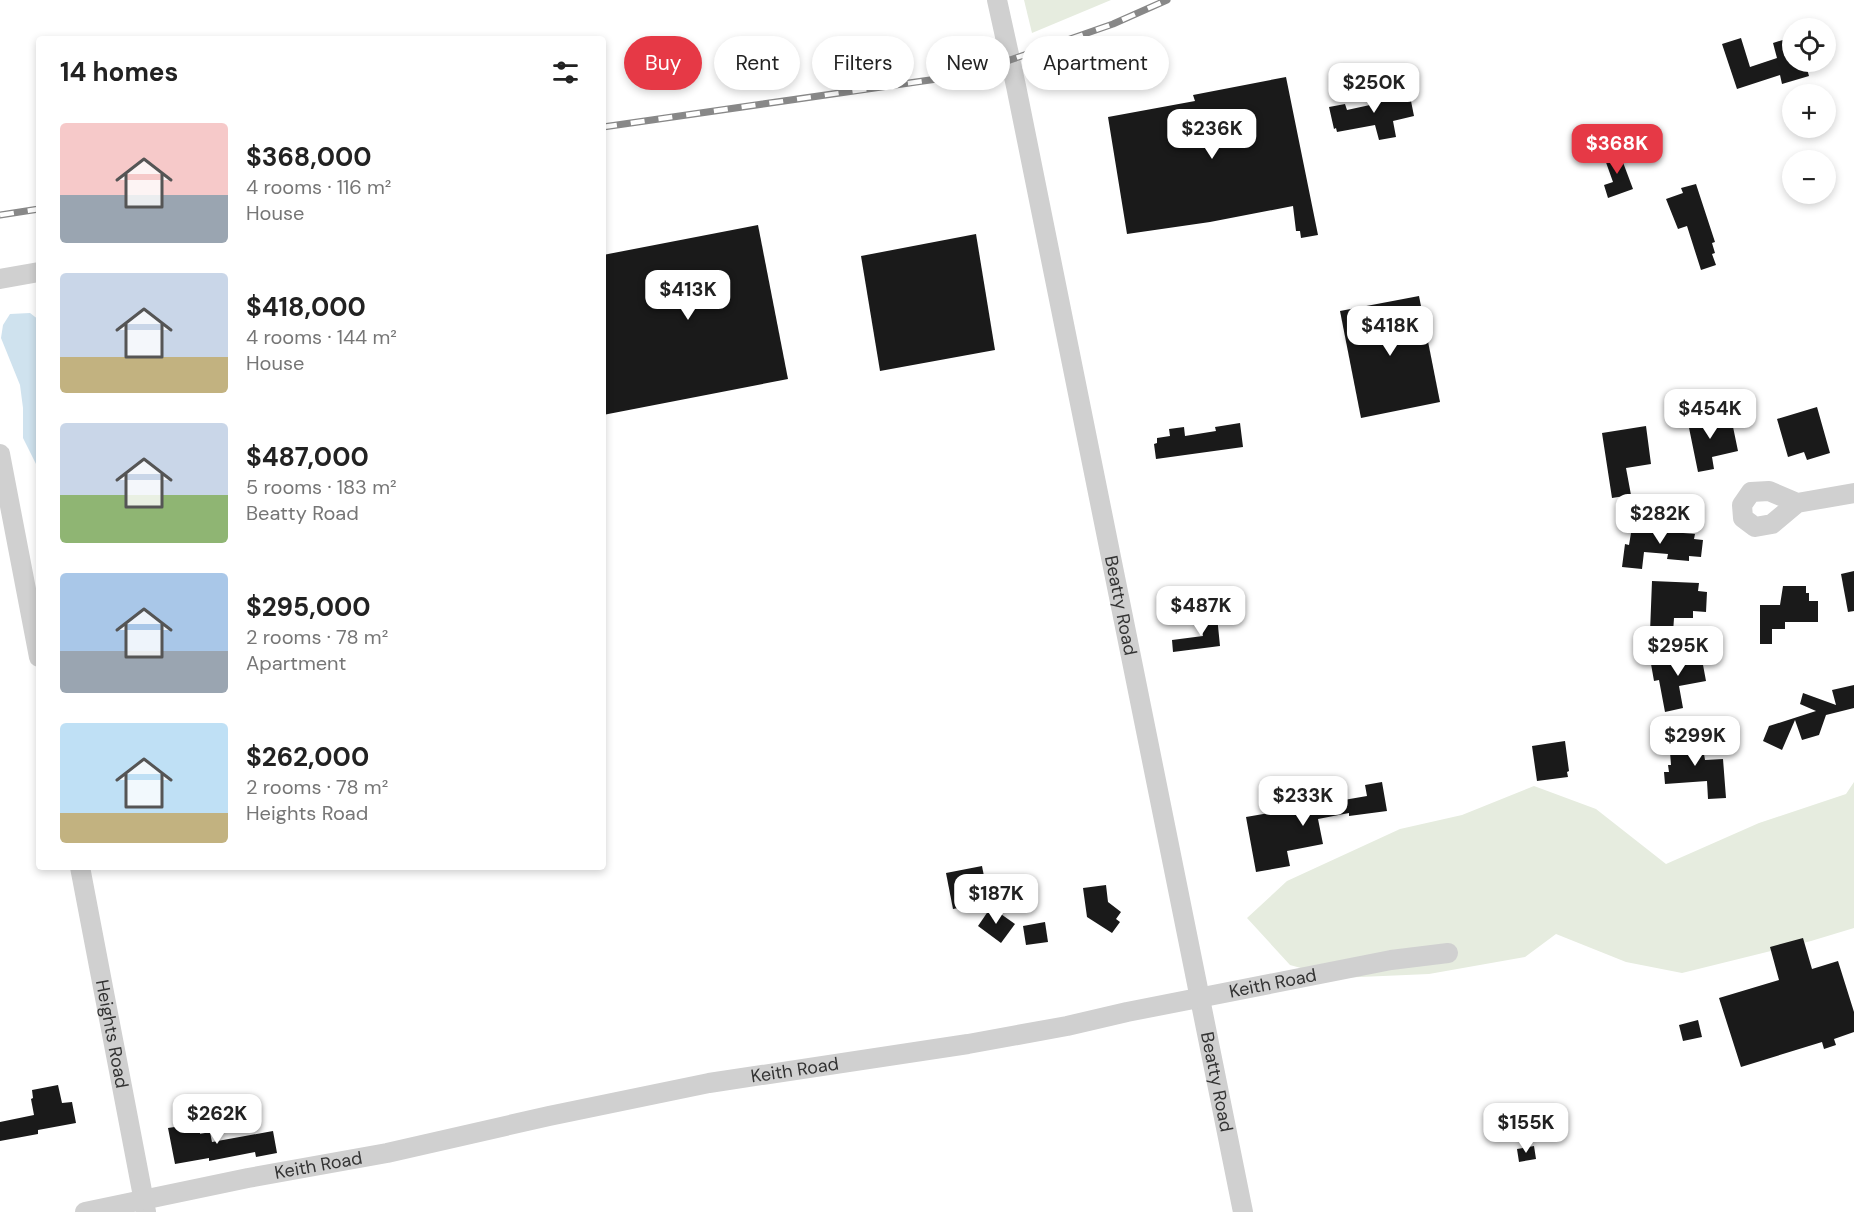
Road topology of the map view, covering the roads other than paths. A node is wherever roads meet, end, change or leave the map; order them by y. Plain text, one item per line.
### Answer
1 (997, 0) edge
2 (36, 273) edge
3 (0, 279) edge
4 (0, 454) edge
5 (3, 489) edge
6 (1854, 493) edge
7 (1797, 503) dead end
8 (36, 643) edge
9 (81, 870) edge
10 (1448, 953) dead end
11 (1200, 998) junction
12 (145, 1206) edge
13 (85, 1212) edge
14 (1243, 1212) edge

1 - 11 street, Beatty Road
2 - 3 street
4 - 5 street
5 - 8 street
6 - 7 street
9 - 12 street, Heights Road
10 - 11 street, Keith Road
11 - 12 street, Keith Road
11 - 14 street, Beatty Road
12 - 13 street, Keith Road

